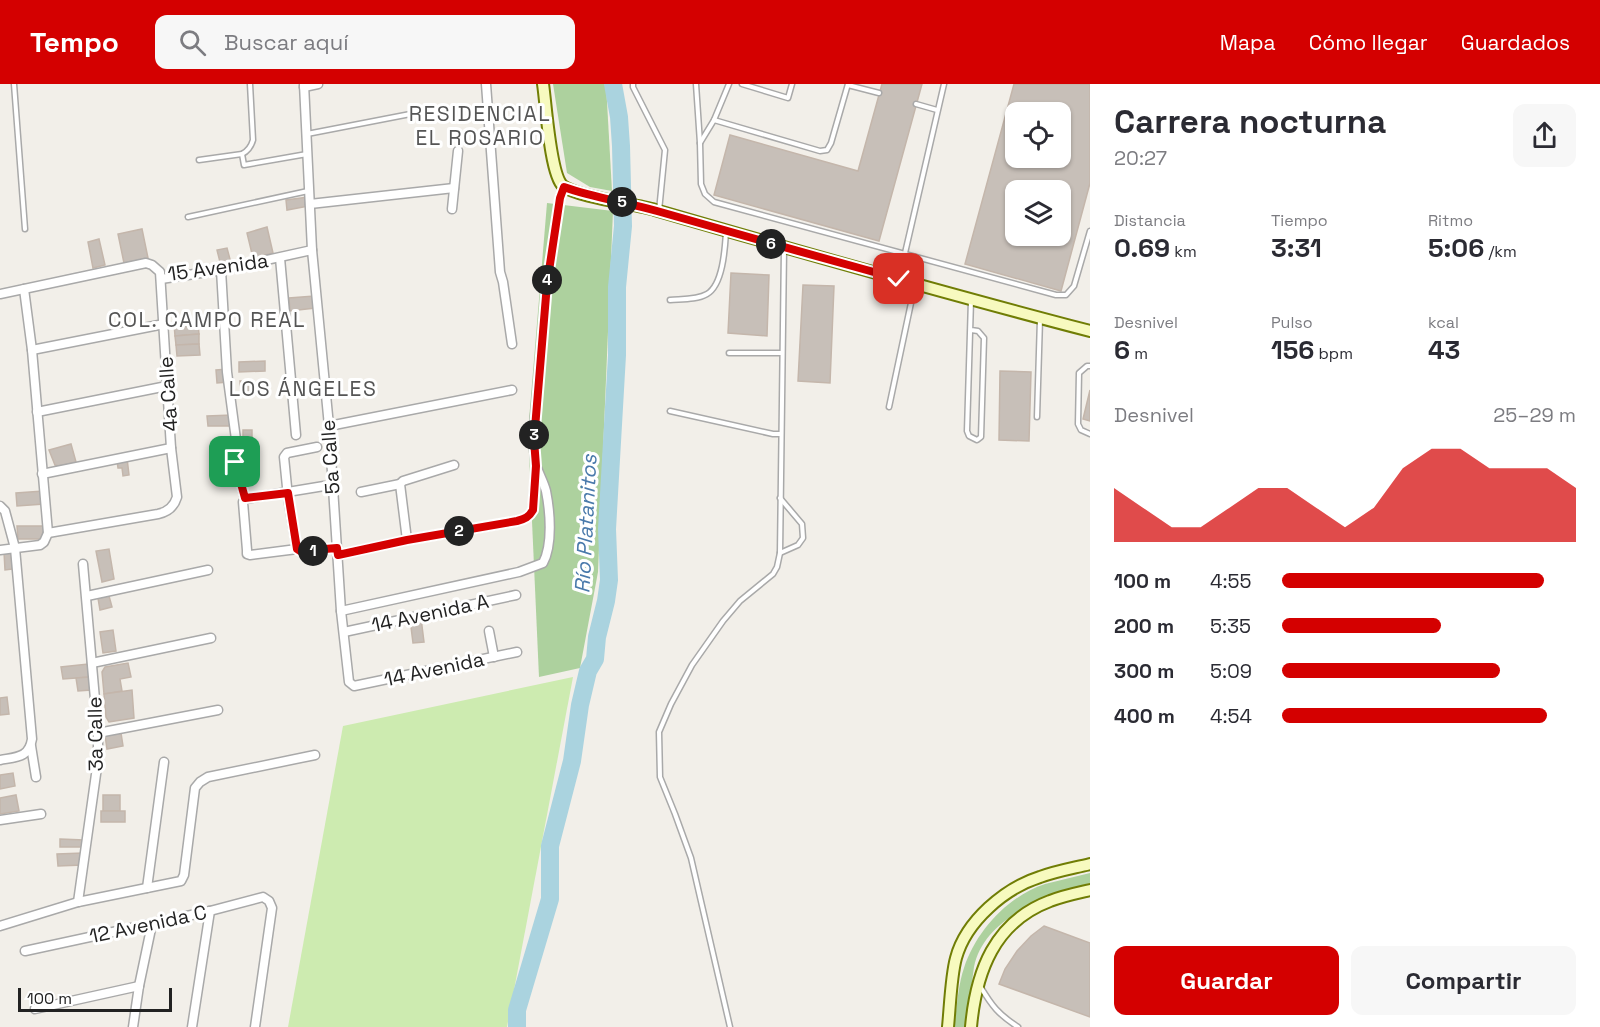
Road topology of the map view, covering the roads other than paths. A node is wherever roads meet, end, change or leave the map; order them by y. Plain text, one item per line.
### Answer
1 (14, 84) edge
2 (250, 84) edge
3 (318, 84) edge
4 (486, 84) edge
5 (543, 84) edge
6 (633, 84) edge
7 (696, 84) edge
8 (729, 84) edge
9 (742, 84) edge
10 (792, 84) edge
11 (944, 84) edge
12 (304, 85) edge
13 (848, 85) edge
14 (879, 93) dead end
15 (916, 104) dead end
16 (431, 110) dead end
17 (937, 110) junction
18 (714, 120) junction
19 (307, 134) junction
20 (700, 143) junction
21 (458, 152) dead end
22 (242, 154) junction
23 (307, 154) junction
24 (199, 160) dead end
25 (564, 187) junction
26 (454, 188) junction
27 (310, 190) junction
28 (310, 204) junction
29 (452, 209) dead end
30 (659, 211) junction
31 (188, 217) dead end
32 (25, 229) dead end
33 (726, 231) junction
34 (1090, 231) edge
35 (784, 248) junction
36 (312, 250) junction
37 (905, 253) junction
38 (280, 258) junction
39 (221, 270) junction
40 (161, 279) junction
41 (899, 279) junction
42 (915, 284) junction
43 (24, 289) junction
44 (0, 294) edge
45 (670, 300) dead end
46 (971, 300) junction
47 (1040, 318) junction
48 (164, 324) junction
49 (971, 330) junction
50 (1090, 331) edge
51 (512, 344) dead end
52 (32, 350) junction
53 (729, 353) dead end
54 (781, 353) junction
55 (1090, 366) edge
56 (167, 386) junction
57 (512, 390) dead end
58 (889, 406) dead end
59 (670, 411) dead end
60 (37, 412) junction
61 (1037, 417) dead end
62 (328, 426) junction
63 (781, 434) junction
64 (1090, 434) edge
65 (296, 435) dead end
66 (171, 447) junction
67 (237, 447) dead end
68 (316, 447) dead end
69 (235, 462) dead end
70 (454, 465) dead end
71 (536, 466) junction
72 (42, 474) junction
73 (400, 484) junction
74 (324, 486) dead end
75 (361, 492) dead end
76 (288, 493) junction
77 (245, 498) junction
78 (780, 498) junction
79 (0, 506) edge
80 (48, 533) junction
81 (407, 540) junction
82 (15, 548) junction
83 (297, 549) junction
84 (0, 550) edge
85 (337, 552) junction
86 (780, 553) junction
87 (83, 564) dead end
88 (208, 570) dead end
89 (516, 595) dead end
90 (87, 596) junction
91 (341, 611) junction
92 (489, 631) dead end
93 (344, 632) junction
94 (211, 638) dead end
95 (517, 652) dead end
96 (494, 657) junction
97 (92, 663) junction
98 (351, 685) joint
99 (218, 710) dead end
100 (98, 733) junction
101 (29, 749) junction
102 (315, 754) dead end
103 (0, 760) edge
104 (164, 762) dead end
105 (36, 777) dead end
106 (41, 814) dead end
107 (0, 820) edge
108 (1090, 864) edge
109 (147, 888) junction
110 (1090, 890) edge
111 (78, 902) junction
112 (210, 911) junction
113 (152, 924) junction
114 (0, 926) edge
115 (25, 951) dead end
116 (978, 982) junction
117 (140, 986) junction
118 (35, 1009) dead end
119 (950, 1014) junction
120 (971, 1022) edge
121 (133, 1027) edge
122 (192, 1027) edge
123 (255, 1027) edge
124 (730, 1027) edge
125 (948, 1027) edge
126 (1018, 1027) edge

1 - 32 lane
2 - 22 lane
3 - 12 street
4 - 51 street
5 - 25 main road
6 - 30 lane
7 - 20 lane
8 - 18 lane
9 - 10 lane
11 - 17 lane
12 - 19 street, 5a Calle
13 - 14 lane
13 - 18 lane
15 - 17 lane
16 - 19 lane
17 - 37 lane
18 - 20 lane
19 - 23 street, 5a Calle
20 - 37 lane
21 - 26 street
22 - 23 lane
22 - 24 lane
23 - 27 street, 5a Calle
25 - 30 main road
25 - 71 street
26 - 28 street
26 - 29 street
27 - 28 street, 5a Calle
27 - 31 lane
28 - 36 street, 5a Calle
30 - 33 main road
33 - 35 main road
33 - 45 lane
34 - 37 lane
35 - 41 main road
35 - 54 lane
36 - 38 street, 15 Avenida
36 - 62 street, 5a Calle
37 - 41 lane
38 - 39 street, 15 Avenida
38 - 65 street
39 - 40 street, 15 Avenida
39 - 67 street
40 - 43 street, 15 Avenida
40 - 48 street, 4a Calle
41 - 42 main road
42 - 46 main road
42 - 58 lane
43 - 44 street, 15 Avenida
43 - 52 street
46 - 47 main road
46 - 49 lane
47 - 50 main road
47 - 61 lane
48 - 52 street
48 - 56 street, 4a Calle
49 - 49 lane
52 - 60 street
53 - 54 lane
54 - 63 lane
55 - 64 lane
56 - 60 street
56 - 66 street, 4a Calle
57 - 62 street
59 - 63 lane
60 - 72 street
62 - 85 street, 5a Calle
63 - 78 lane
66 - 72 street
66 - 80 street, 4a Calle
68 - 76 street
69 - 77 street
70 - 73 street
71 - 81 street
71 - 91 street
72 - 80 street
73 - 75 street
73 - 81 street
74 - 76 street
76 - 77 street
76 - 83 street
77 - 83 street
78 - 86 lane
78 - 86 lane
79 - 82 street
80 - 82 street
81 - 85 street
82 - 84 street
82 - 101 street
83 - 85 street
85 - 91 street, 5a Calle
86 - 124 lane
87 - 90 street, 3a Calle
88 - 90 street
89 - 93 street, 14 Avenida A
90 - 97 street, 3a Calle
91 - 93 street, 5a Calle
92 - 96 street
93 - 98 street, 5a Calle
94 - 97 street
95 - 96 street, 14 Avenida
96 - 98 street, 14 Avenida
97 - 100 street, 3a Calle
99 - 100 street
100 - 111 street, 3a Calle
101 - 103 street
101 - 105 street
102 - 109 street
104 - 109 street
106 - 107 street
108 - 119 main road
109 - 111 street
110 - 116 main road
111 - 114 street
112 - 113 street, 12 Avenida C
112 - 122 street
112 - 123 street, 12 Avenida C
113 - 115 street, 12 Avenida C
113 - 117 street
116 - 120 main road
116 - 126 lane
117 - 118 street
117 - 121 street
119 - 120 main road
119 - 125 main road

